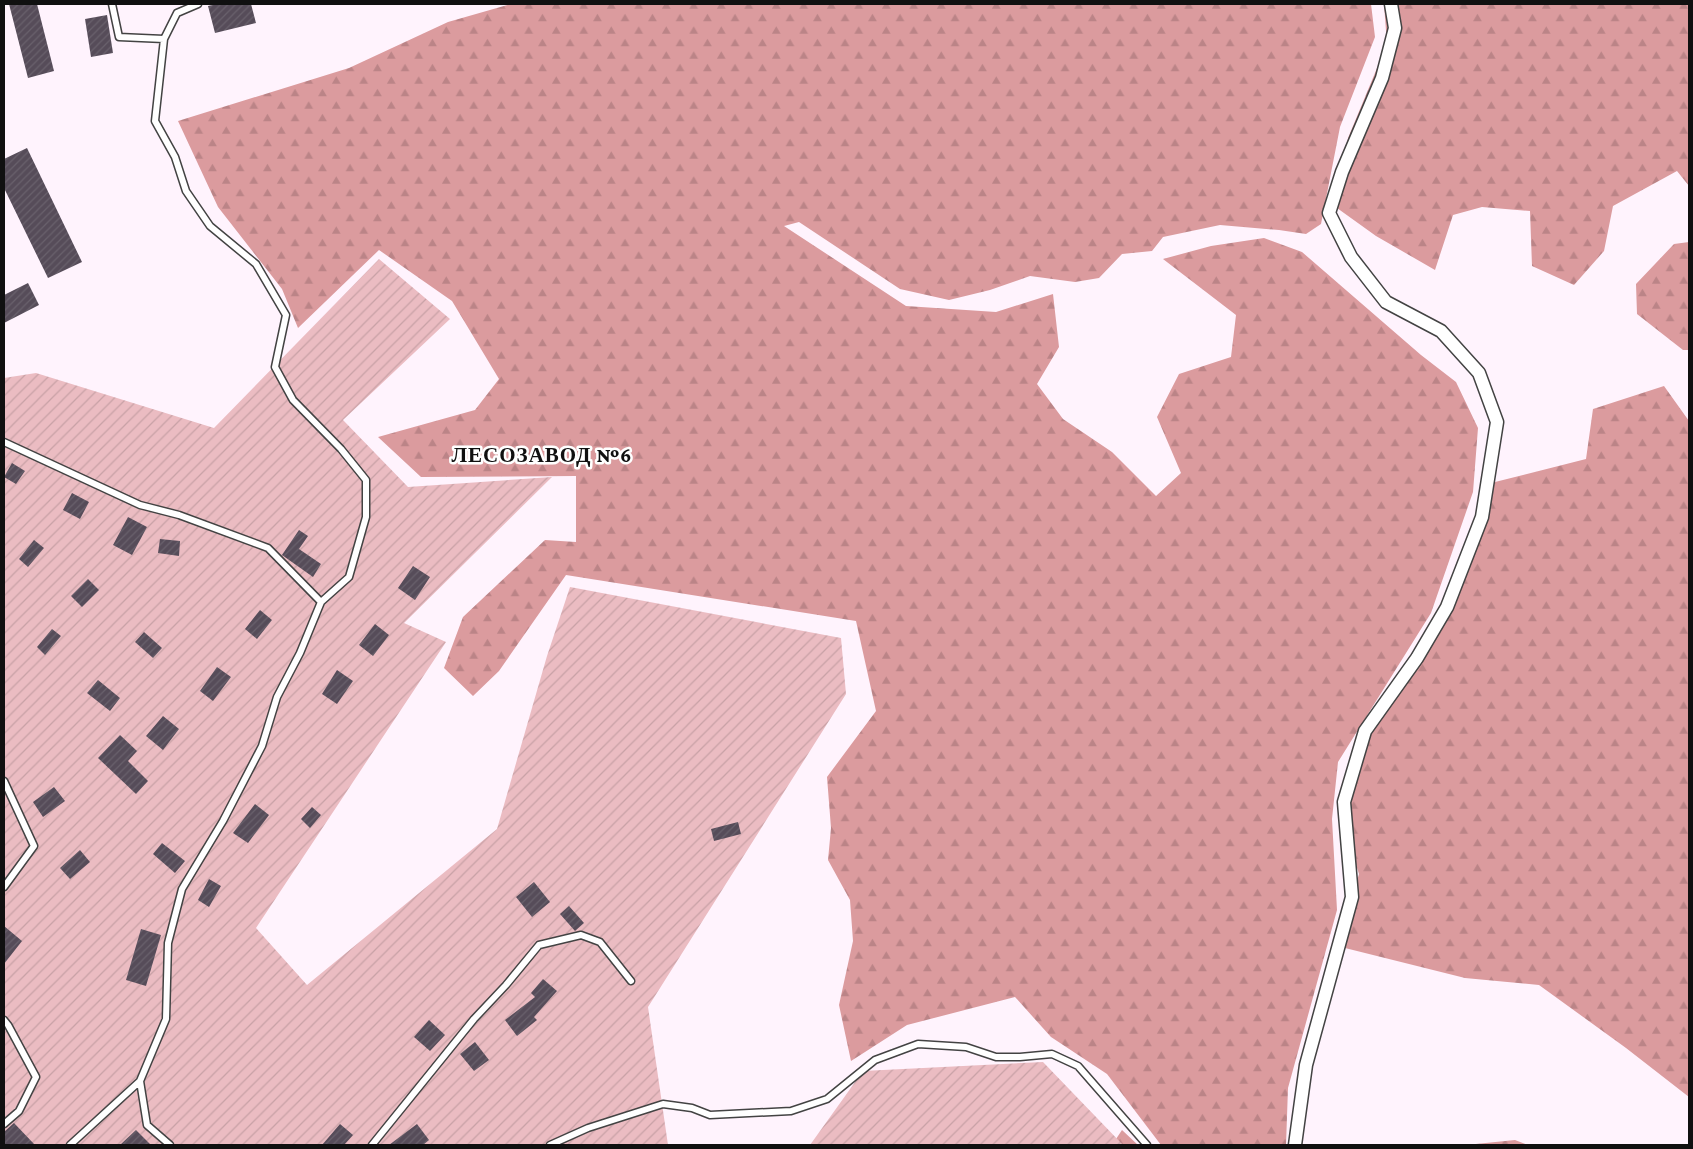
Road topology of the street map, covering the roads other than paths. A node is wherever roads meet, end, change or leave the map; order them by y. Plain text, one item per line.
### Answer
1 (112, 4) edge
2 (198, 4) edge
3 (1391, 4) edge
4 (164, 39) junction
5 (4, 442) edge
6 (321, 602) junction
7 (4, 781) edge
8 (4, 886) edge
9 (631, 981) dead end
10 (4, 1020) edge
11 (140, 1080) junction
12 (4, 1124) edge
13 (70, 1145) edge
14 (170, 1145) edge
15 (372, 1145) edge
16 (550, 1145) edge
17 (1147, 1145) edge
18 (1295, 1145) edge

1 - 4 lane
2 - 4 lane
3 - 18 street
4 - 6 lane
5 - 6 lane
6 - 11 lane
7 - 8 lane
9 - 15 lane
10 - 12 lane
11 - 13 lane
11 - 14 lane
16 - 17 lane

